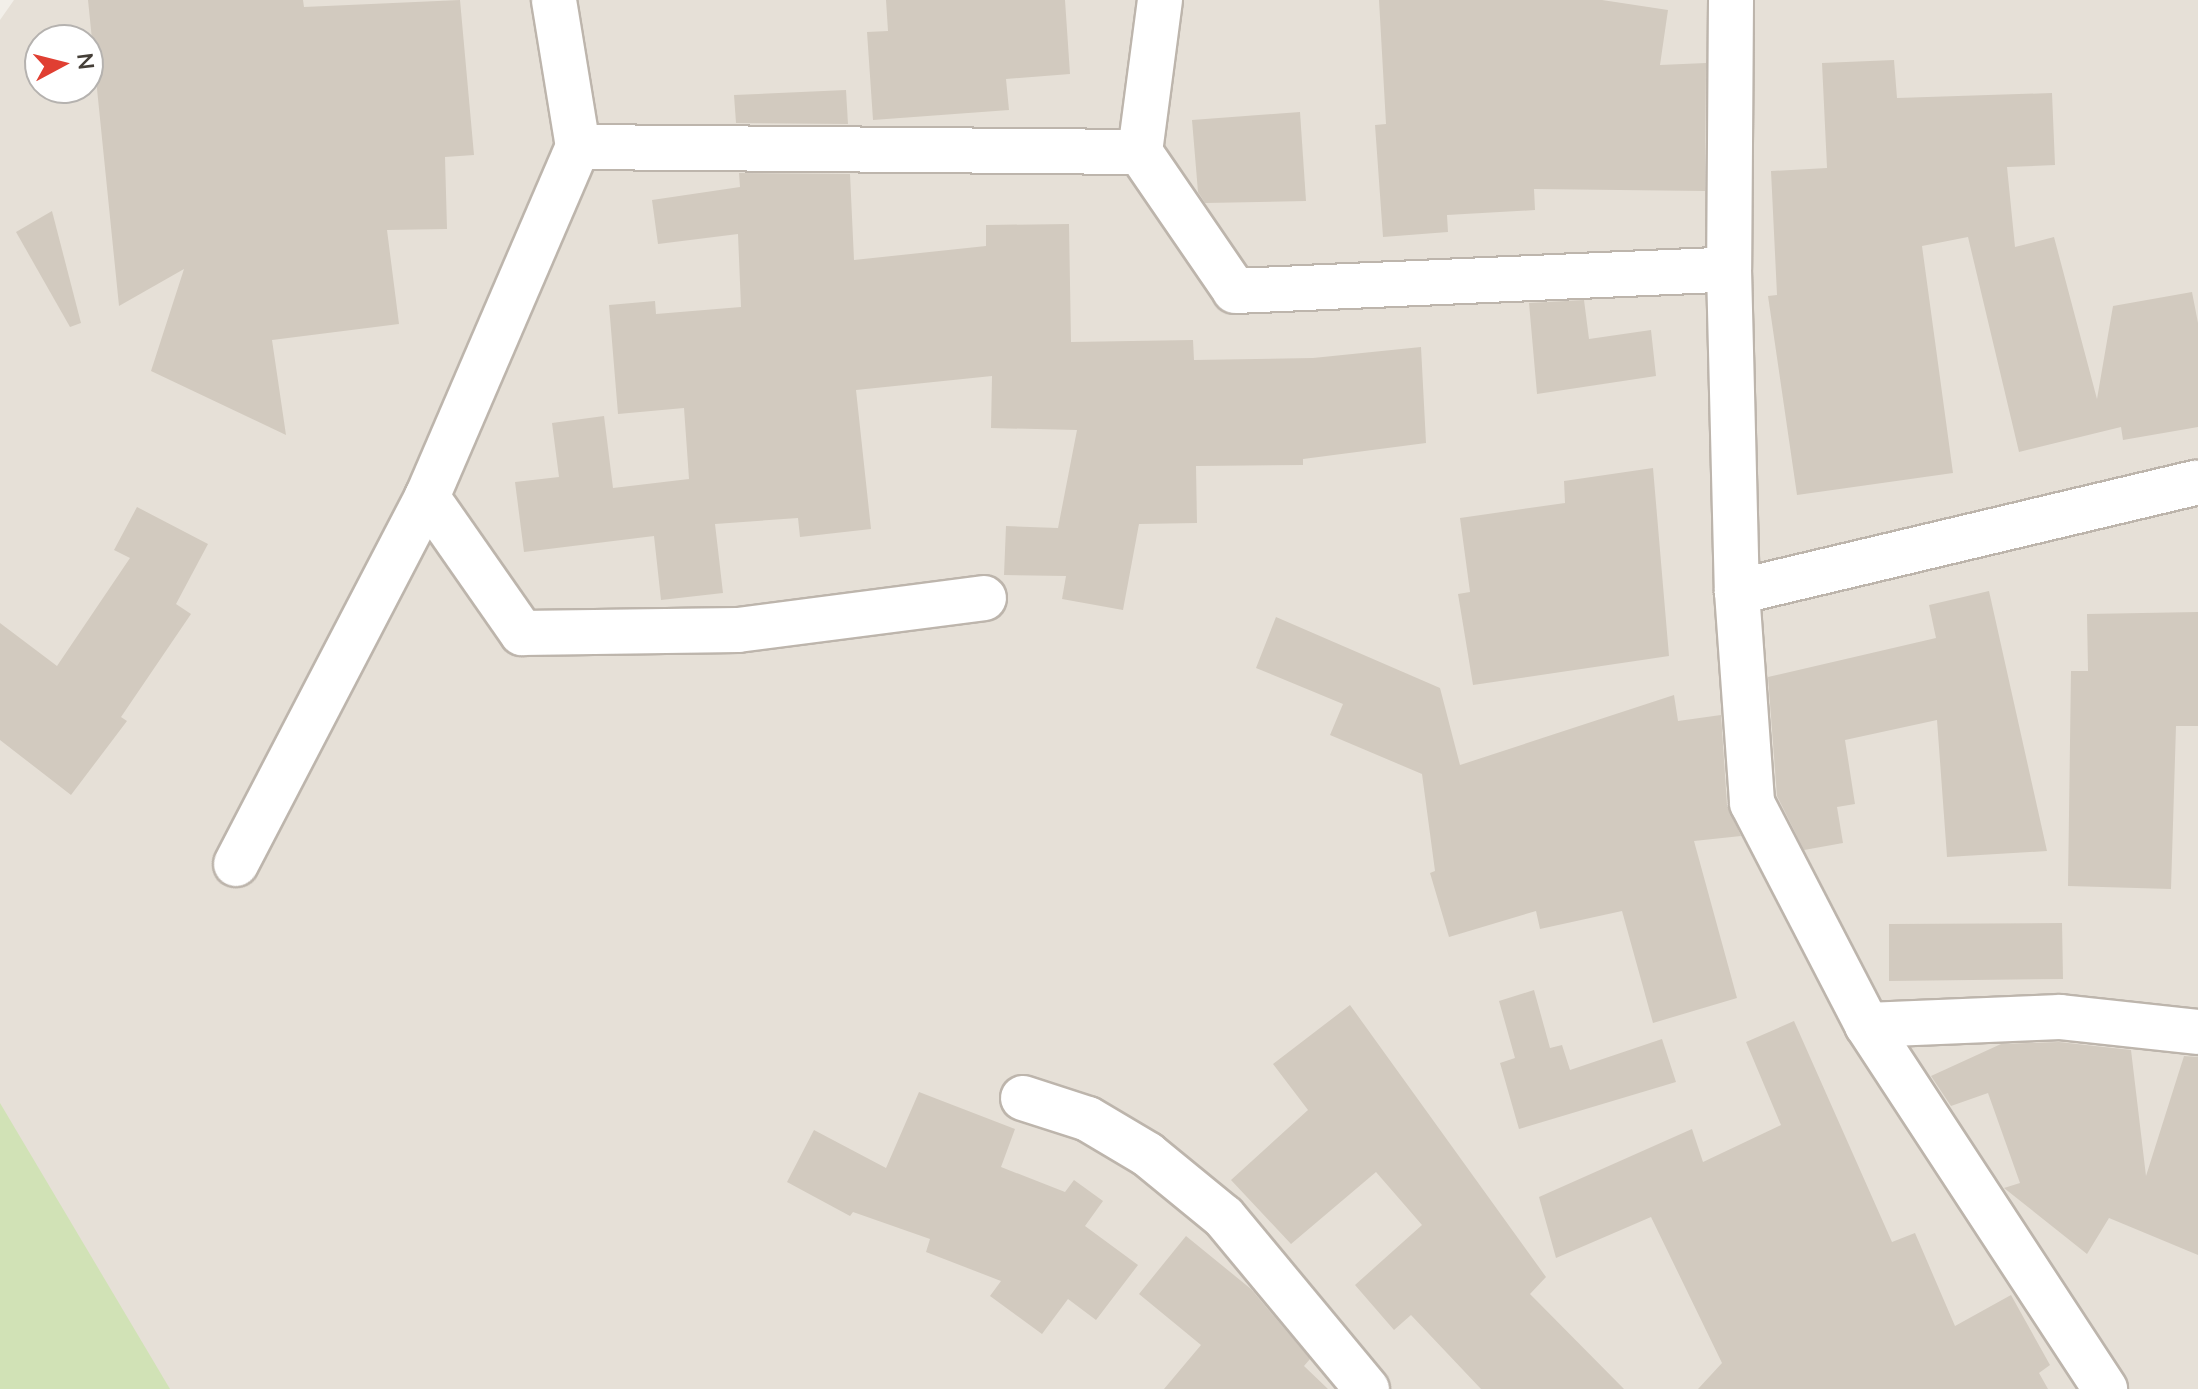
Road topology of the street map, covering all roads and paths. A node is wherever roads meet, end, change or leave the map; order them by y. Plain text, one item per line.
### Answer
1 (554, 0) edge
2 (1160, 0) edge
3 (1731, 0) edge
4 (578, 147) junction
5 (1140, 152) junction
6 (1729, 269) junction
7 (2196, 483) edge
8 (427, 497) junction
9 (1737, 592) junction
10 (984, 598) dead end
11 (236, 864) dead end
12 (1867, 1025) junction
13 (2198, 1032) edge
14 (1023, 1098) dead end
15 (1367, 1389) edge
16 (2105, 1389) edge

1 - 4 street
2 - 5 street
3 - 6 street
4 - 5 street
4 - 8 street
5 - 6 street
6 - 9 street
7 - 9 street
8 - 10 street
8 - 11 street
9 - 12 street
12 - 13 street
12 - 16 street
14 - 15 street

